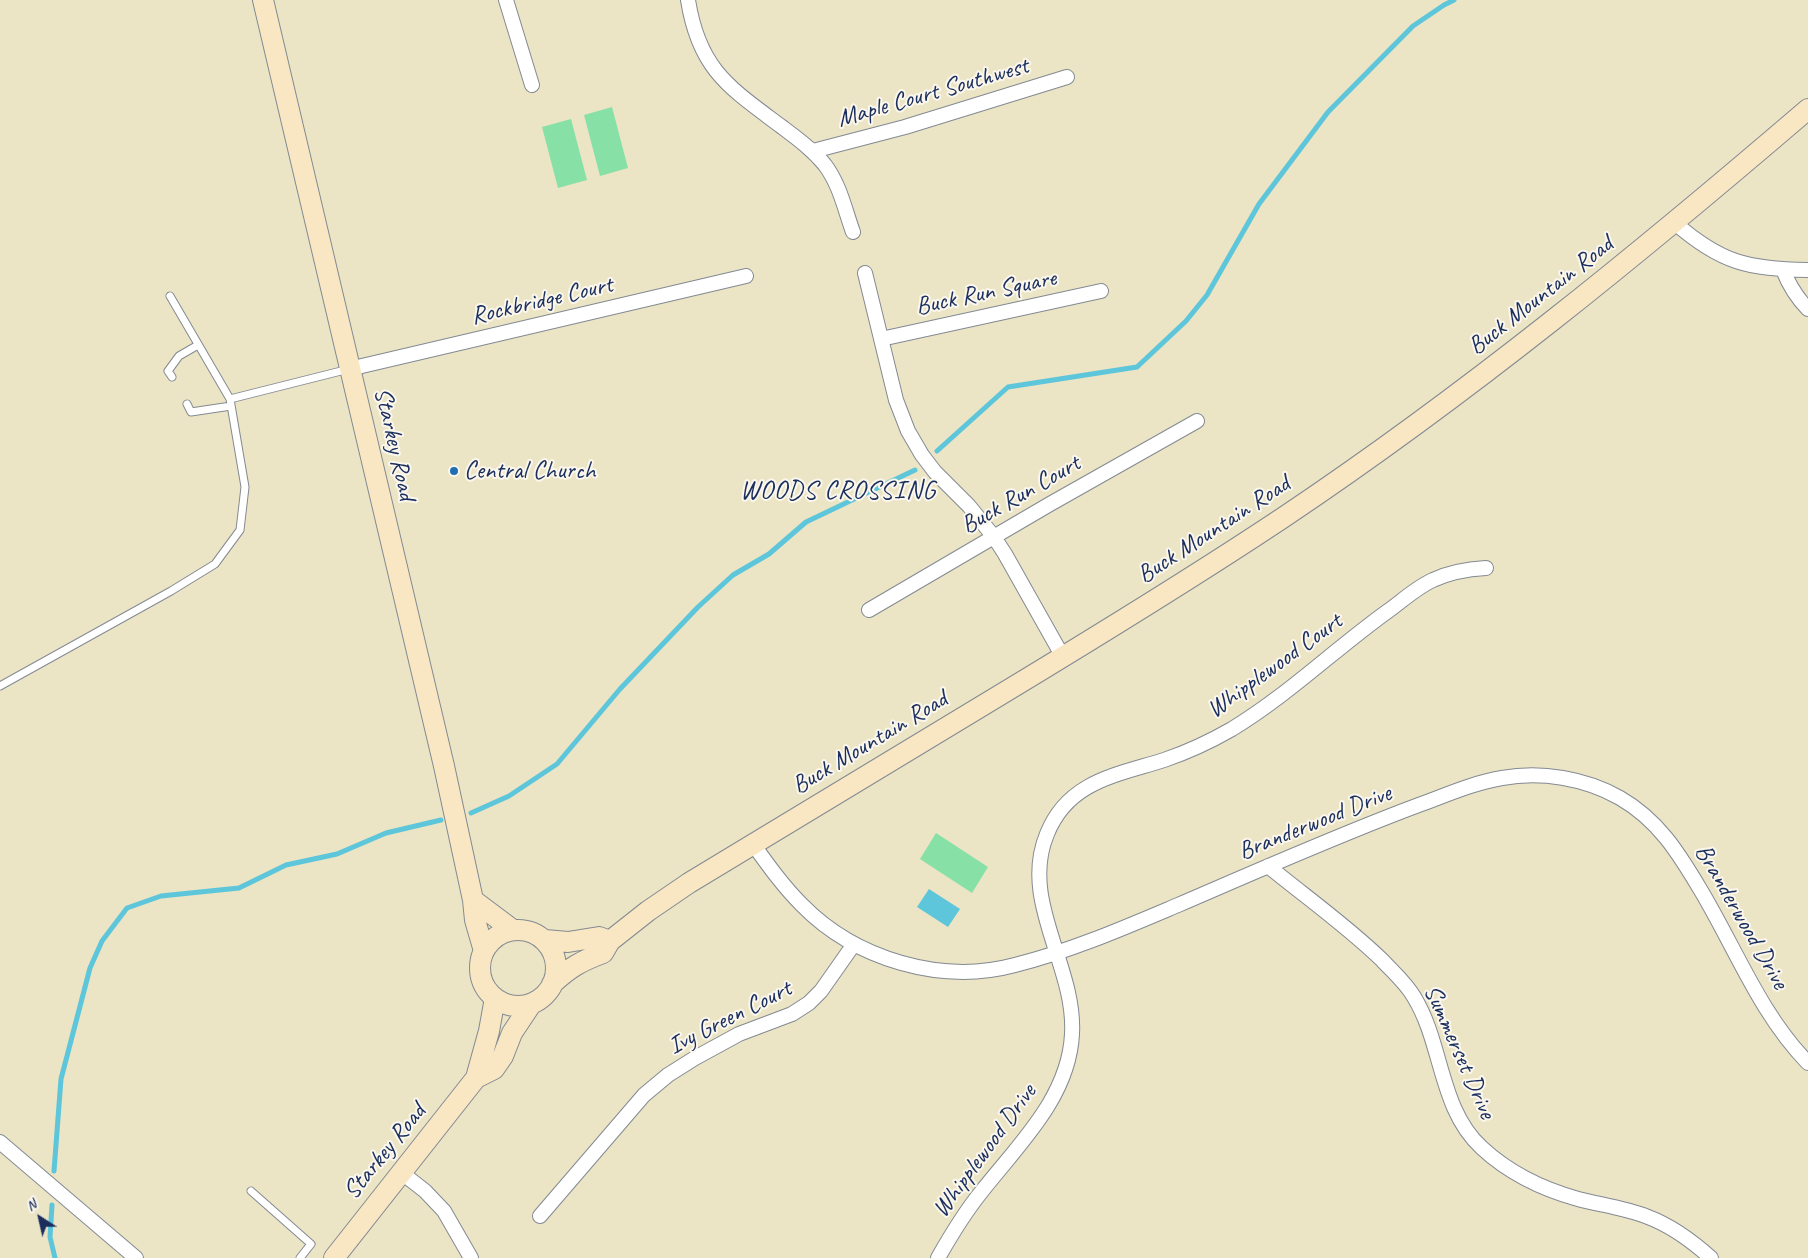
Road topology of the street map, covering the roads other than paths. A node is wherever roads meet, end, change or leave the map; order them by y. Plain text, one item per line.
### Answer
1 (263, 0) edge
2 (506, 0) edge
3 (688, 0) edge
4 (1067, 77) dead end
5 (532, 85) dead end
6 (1808, 109) edge
7 (813, 151) junction
8 (1675, 223) junction
9 (853, 232) dead end
10 (1783, 270) junction
11 (1808, 270) edge
12 (865, 273) dead end
13 (746, 276) dead end
14 (1101, 290) dead end
15 (170, 296) dead end
16 (1808, 309) edge
17 (881, 339) junction
18 (198, 344) junction
19 (350, 369) junction
20 (172, 377) dead end
21 (231, 403) junction
22 (187, 404) dead end
23 (1197, 421) dead end
24 (994, 537) junction
25 (1486, 568) dead end
26 (868, 610) dead end
27 (1063, 657) junction
28 (0, 686) edge
29 (753, 844) junction
30 (1268, 866) junction
31 (473, 900) junction
32 (513, 930) junction
33 (545, 940) junction
34 (610, 941) junction
35 (854, 944) junction
36 (484, 951) junction
37 (1056, 952) junction
38 (552, 984) junction
39 (495, 998) junction
40 (532, 1003) junction
41 (1808, 1063) edge
42 (476, 1078) junction
43 (0, 1142) edge
44 (402, 1173) junction
45 (250, 1191) dead end
46 (540, 1216) dead end
47 (136, 1258) edge
48 (300, 1258) edge
49 (334, 1258) edge
50 (471, 1258) edge
51 (938, 1258) edge
52 (1711, 1258) edge

1 - 19 main road, Starkey Road
2 - 5 street
3 - 7 street
4 - 7 street, Maple Court Southwest
6 - 8 main road, Buck Mountain Road
7 - 9 street
8 - 10 street
8 - 27 main road, Buck Mountain Road
10 - 11 street
10 - 16 street
12 - 17 street
13 - 19 street, Rockbridge Court
14 - 17 street, Buck Run Square
15 - 18 lane
17 - 24 street
18 - 20 lane
18 - 21 lane
19 - 21 lane
19 - 31 main road, Starkey Road
21 - 22 lane
21 - 28 lane
23 - 24 street, Buck Run Court
24 - 26 street, Buck Run Court
24 - 27 street
25 - 37 street, Whipplewood Court
27 - 29 main road, Buck Mountain Road
29 - 34 main road, Buck Mountain Road
29 - 35 street, Branderwood Drive
30 - 37 street, Branderwood Drive
30 - 41 street, Branderwood Drive
30 - 52 street, Summerset Drive
31 - 32 main road
31 - 36 main road, Starkey Road
32 - 33 main road
32 - 36 main road
33 - 34 main road
33 - 38 main road
34 - 38 main road, Buck Mountain Road
35 - 37 street, Branderwood Drive
35 - 46 street, Ivy Green Court
36 - 39 main road
37 - 51 street, Whipplewood Drive
38 - 40 main road
39 - 40 main road
39 - 42 main road, Starkey Road
40 - 42 main road, Starkey Road
42 - 44 main road, Starkey Road
43 - 47 street
44 - 49 main road, Starkey Road
44 - 50 street
45 - 48 lane

